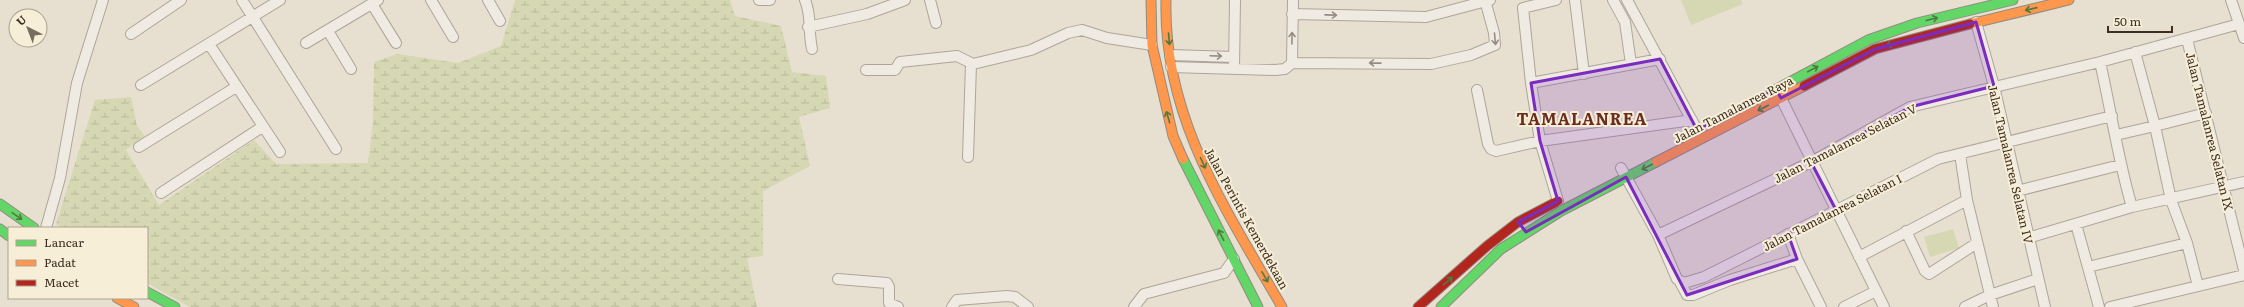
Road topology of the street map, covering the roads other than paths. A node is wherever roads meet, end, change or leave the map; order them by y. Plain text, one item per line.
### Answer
1 (104, 0) edge
2 (181, 0) edge
3 (242, 0) edge
4 (280, 0) edge
5 (430, 0) edge
6 (488, 0) edge
7 (759, 0) edge
8 (770, 0) edge
9 (805, 0) edge
10 (905, 0) edge
11 (930, 0) edge
12 (1151, 0) edge
13 (1166, 0) edge
14 (1235, 0) edge
15 (1293, 0) edge
16 (1487, 0) edge
17 (1556, 0) edge
18 (1575, 0) edge
19 (1613, 0) edge
20 (1627, 0) edge
21 (2013, 0) edge
22 (2069, 0) edge
23 (2231, 0) edge
24 (375, 2) edge
25 (1974, 5) edge
26 (1292, 14) junction
27 (252, 17) junction
28 (500, 21) dead end
29 (1976, 22) junction
30 (936, 23) dead end
31 (2239, 24) junction
32 (808, 27) junction
33 (328, 31) junction
34 (131, 34) dead end
35 (453, 37) dead end
36 (2244, 38) edge
37 (2187, 39) junction
38 (306, 43) dead end
39 (396, 43) dead end
40 (209, 44) junction
41 (1152, 45) junction
42 (812, 49) dead end
43 (2135, 52) junction
44 (1170, 55) junction
45 (1234, 57) junction
46 (1660, 59) junction
47 (2100, 62) junction
48 (1292, 63) junction
49 (971, 64) junction
50 (1631, 64) junction
51 (1172, 67) junction
52 (351, 69) dead end
53 (1234, 69) junction
54 (866, 70) dead end
55 (1584, 74) junction
56 (1531, 83) junction
57 (141, 85) dead end
58 (1994, 86) junction
59 (236, 87) junction
60 (1776, 89) junction
61 (1476, 90) dead end
62 (1763, 96) dead end
63 (1781, 98) junction
64 (2206, 113) junction
65 (2112, 116) junction
66 (1692, 120) junction
67 (1710, 123) dead end
68 (2155, 126) junction
69 (262, 127) junction
70 (1694, 132) joint
71 (2116, 135) junction
72 (1540, 141) junction
73 (2006, 141) junction
74 (139, 147) dead end
75 (336, 150) dead end
76 (280, 152) dead end
77 (1960, 154) junction
78 (968, 157) dead end
79 (1812, 162) junction
80 (2120, 165) junction
81 (1621, 168) dead end
82 (1626, 177) junction
83 (2244, 182) edge
84 (2225, 187) junction
85 (2017, 191) junction
86 (161, 193) dead end
87 (1562, 199) joint
88 (1967, 200) junction
89 (2171, 200) junction
90 (0, 204) edge
91 (2132, 207) junction
92 (1836, 210) junction
93 (1518, 222) junction
94 (2076, 224) junction
95 (33, 227) edge
96 (46, 227) edge
97 (0, 229) edge
98 (1906, 231) junction
99 (1526, 232) junction
100 (1788, 234) junction
101 (8, 235) edge
102 (1658, 235) junction
103 (2028, 238) junction
104 (1977, 243) junction
105 (2187, 243) junction
106 (1859, 257) junction
107 (1234, 259) junction
108 (1797, 259) junction
109 (2088, 267) junction
110 (2244, 270) edge
111 (2244, 275) edge
112 (838, 279) dead end
113 (2038, 279) junction
114 (1680, 282) junction
115 (2198, 286) junction
116 (1876, 291) junction
117 (148, 293) edge
118 (1990, 295) junction
119 (119, 299) edge
120 (134, 307) edge
121 (175, 307) edge
122 (898, 307) edge
123 (952, 307) edge
124 (1028, 307) edge
125 (1134, 307) edge
126 (1258, 307) edge
127 (1282, 307) edge
128 (1418, 307) edge
129 (1442, 307) edge
130 (1821, 307) edge
131 (1844, 307) edge
132 (1884, 307) edge
133 (1965, 307) edge
134 (1993, 307) edge
135 (2045, 307) edge
136 (2099, 307) edge
137 (2110, 307) edge

1 - 96 street
2 - 34 street
3 - 27 street
4 - 27 street
5 - 35 street
6 - 28 street
7 - 8 street
9 - 32 street
10 - 32 street
11 - 30 street
12 - 41 main road
13 -> 44 main road, Jalan Perintis Kemerdekaan
14 - 45 street
15 - 26 street
26 -> 16 street
16 -> 48 street
17 - 56 street
18 - 55 street
19 - 50 street
20 - 46 street
21 - 25 main road, Jalan Tamalanrea Raya
22 -> 29 main road, Jalan Tamalanrea Raya
23 - 31 street
24 - 33 street
24 - 39 street
60 -> 25 main road, Jalan Tamalanrea Raya
48 -> 26 street
27 - 40 street
27 - 75 street
29 - 58 street, Jalan Tamalanrea Selatan IV
29 -> 63 main road, Jalan Tamalanrea Raya
31 - 36 street
31 - 37 street, Jalan Tamalanrea Selatan V
32 - 42 street
33 - 38 street
33 - 52 street
37 - 43 street, Jalan Tamalanrea Selatan V
37 - 64 street, Jalan Tamalanrea Selatan IX
40 - 57 street
40 - 59 street
41 - 49 street
107 -> 41 main road
43 - 47 street, Jalan Tamalanrea Selatan V
43 - 68 street
44 -> 45 street
44 - 51 main road, Jalan Perintis Kemerdekaan
45 - 53 street
46 - 50 street
46 - 66 street
47 - 58 street, Jalan Tamalanrea Selatan V
47 - 65 street
48 - 53 street
49 - 54 street
49 - 78 street
50 - 55 street
51 - 53 street
51 -> 127 main road, Jalan Perintis Kemerdekaan
55 - 56 street
56 - 72 street
58 - 73 street, Jalan Tamalanrea Selatan IV
58 - 79 street, Jalan Tamalanrea Selatan V
59 - 69 street
59 - 74 street
60 - 62 main road, Jalan Tamalanrea Raya
60 - 63 street
61 - 72 street
63 - 79 street
63 -> 82 main road, Jalan Tamalanrea Raya
64 - 68 street
64 - 84 street, Jalan Tamalanrea Selatan IX
65 - 71 street
65 - 73 street, Jalan Tamalanrea Selatan I
66 - 70 street
66 - 72 street
67 - 70 main road, Jalan Tamalanrea Raya
68 - 71 street
68 - 89 street
69 - 76 street
69 - 86 street
71 - 80 street
72 - 87 street
73 - 77 street, Jalan Tamalanrea Selatan I
73 - 85 street, Jalan Tamalanrea Selatan IV
77 - 88 street
77 - 92 street, Jalan Tamalanrea Selatan I
79 - 92 street
79 - 102 street, Jalan Tamalanrea Selatan V
80 - 85 street
80 - 91 street
81 - 82 street
82 - 99 main road, Jalan Tamalanrea Raya
82 - 102 street
83 - 84 street
84 - 89 street
84 - 110 street, Jalan Tamalanrea Selatan IX
85 - 103 street, Jalan Tamalanrea Selatan IV
87 - 93 main road
88 - 98 street
88 - 104 street
89 - 91 street
89 - 105 street
90 -> 95 main road
91 - 94 street
92 - 100 street, Jalan Tamalanrea Selatan I
92 - 106 street
93 - 99 main road
128 -> 93 main road
94 - 103 street
94 - 109 street
97 - 101 main road
98 - 104 street
98 - 106 street
99 - 129 main road, Jalan Tamalanrea Raya
100 - 108 street
100 - 114 street, Jalan Tamalanrea Selatan I
102 - 114 street
103 - 113 street, Jalan Tamalanrea Selatan IV
104 - 118 street
105 - 109 street
105 - 115 street
106 - 116 street
107 - 125 street
107 - 126 main road
108 - 114 street
108 - 130 street
109 - 136 street
111 - 115 street
112 - 122 street
113 - 118 street
113 - 135 street, Jalan Tamalanrea Selatan IV
115 - 137 street
116 - 131 street
116 - 132 street
117 - 121 main road
118 - 133 street
118 - 134 street
119 - 120 main road
123 - 124 street

